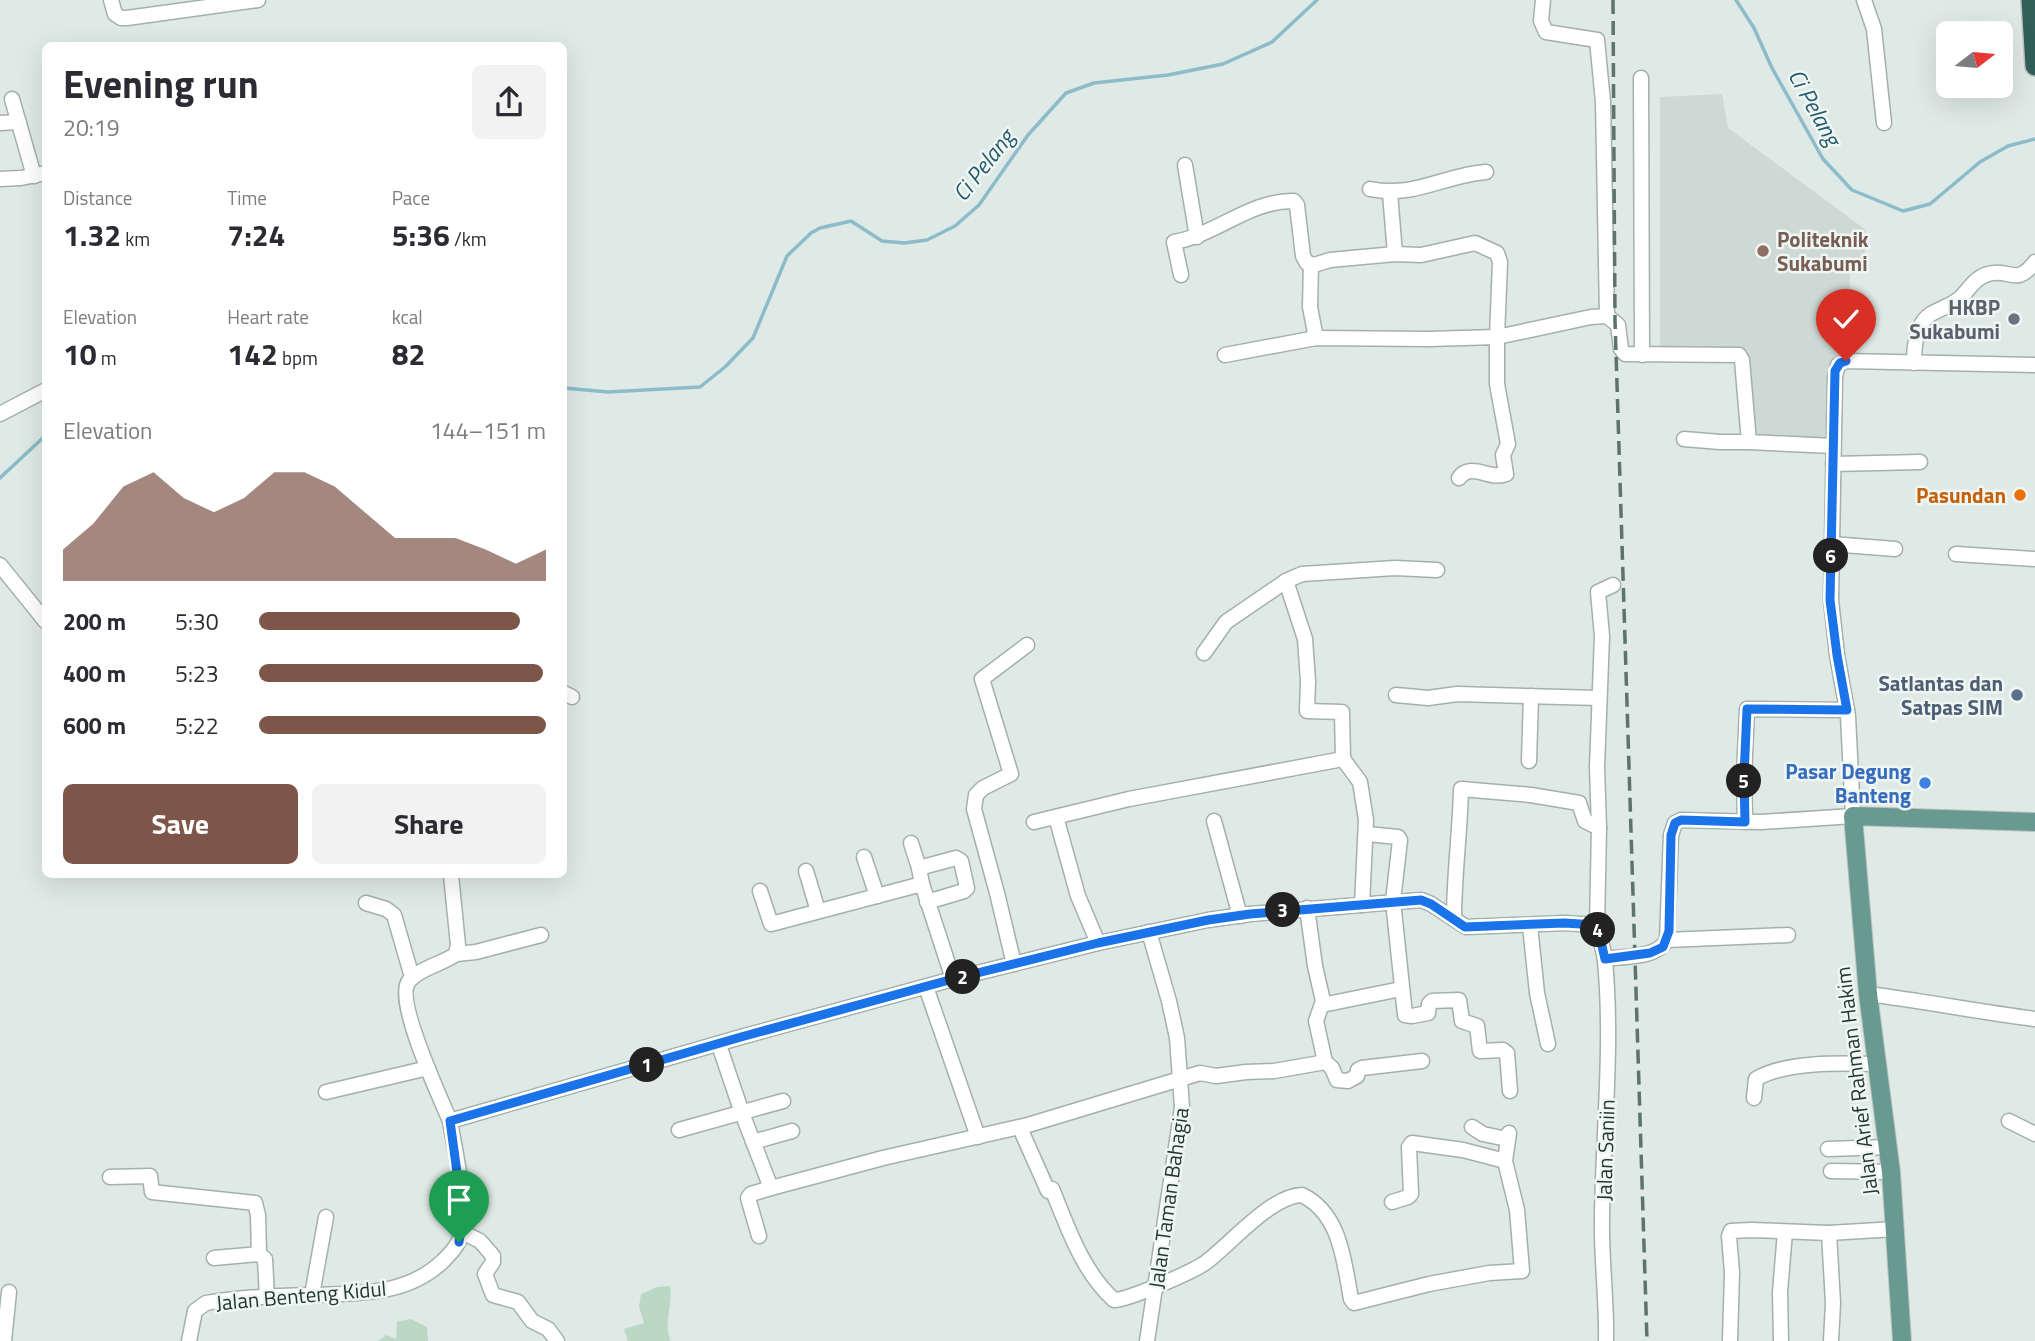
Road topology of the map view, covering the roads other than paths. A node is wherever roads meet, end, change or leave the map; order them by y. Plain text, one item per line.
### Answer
1 (111, 0) edge
2 (258, 0) edge
3 (1543, 0) edge
4 (1864, 0) edge
5 (2031, 0) edge
6 (2033, 31) edge
7 (2035, 66) edge
8 (1641, 78) dead end
9 (12, 99) dead end
10 (19, 122) junction
11 (0, 123) edge
12 (1884, 123) dead end
13 (1185, 165) dead end
14 (1486, 172) dead end
15 (40, 174) edge
16 (0, 179) edge
17 (1370, 189) dead end
18 (1390, 193) junction
19 (1197, 237) junction
20 (1395, 254) junction
21 (2035, 262) edge
22 (1311, 264) junction
23 (1181, 275) dead end
24 (1607, 316) junction
25 (1497, 337) junction
26 (1316, 338) junction
27 (1225, 355) dead end
28 (1642, 355) junction
29 (1914, 363) junction
30 (2035, 365) edge
31 (42, 392) edge
32 (0, 414) edge
33 (1684, 439) dead end
34 (1749, 442) junction
35 (1833, 446) junction
36 (1920, 462) dead end
37 (1833, 464) junction
38 (1459, 478) dead end
39 (1831, 544) junction
40 (1895, 549) dead end
41 (1956, 554) dead end
42 (2035, 559) edge
43 (0, 565) edge
44 (1437, 570) dead end
45 (1286, 581) junction
46 (1613, 585) dead end
47 (42, 617) edge
48 (1027, 645) dead end
49 (1204, 653) dead end
50 (1396, 695) dead end
51 (1531, 695) junction
52 (1599, 698) junction
53 (1847, 710) junction
54 (1343, 760) junction
55 (1529, 761) dead end
56 (1853, 816) junction
57 (1056, 817) junction
58 (1213, 821) dead end
59 (1034, 822) dead end
60 (1745, 822) junction
61 (2035, 822) edge
62 (1599, 828) junction
63 (1367, 834) junction
64 (911, 843) dead end
65 (864, 857) dead end
66 (919, 868) junction
67 (806, 871) dead end
68 (451, 878) edge
69 (922, 884) junction
70 (760, 891) dead end
71 (877, 896) junction
72 (1393, 901) junction
73 (927, 902) junction
74 (366, 903) dead end
75 (1362, 905) junction
76 (1307, 908) junction
77 (818, 911) junction
78 (1240, 916) junction
79 (1454, 919) junction
80 (1597, 925) junction
81 (1530, 926) junction
82 (1149, 932) junction
83 (541, 935) dead end
84 (1788, 935) dead end
85 (1667, 940) junction
86 (1098, 943) junction
87 (456, 954) junction
88 (1605, 959) junction
89 (1014, 964) junction
90 (412, 977) junction
91 (953, 979) junction
92 (926, 987) junction
93 (1401, 989) junction
94 (1868, 994) junction
95 (1322, 1006) junction
96 (2035, 1019) edge
97 (1548, 1044) dead end
98 (719, 1045) junction
99 (1323, 1060) junction
100 (1422, 1061) dead end
101 (1877, 1064) junction
102 (428, 1068) junction
103 (1181, 1077) junction
104 (1510, 1091) dead end
105 (326, 1092) dead end
106 (1754, 1098) dead end
107 (783, 1101) dead end
108 (742, 1113) junction
109 (450, 1121) junction
110 (2010, 1121) dead end
111 (1472, 1127) dead end
112 (1020, 1128) junction
113 (679, 1130) dead end
114 (792, 1130) dead end
115 (2035, 1134) edge
116 (978, 1137) junction
117 (753, 1142) junction
118 (1888, 1147) junction
119 (1828, 1149) dead end
120 (1505, 1161) junction
121 (1831, 1171) dead end
122 (1891, 1172) junction
123 (110, 1177) dead end
124 (771, 1188) junction
125 (1392, 1202) dead end
126 (326, 1217) dead end
127 (1895, 1229) junction
128 (462, 1232) junction
129 (1786, 1232) junction
130 (1829, 1233) junction
131 (759, 1236) dead end
132 (259, 1254) junction
133 (214, 1258) dead end
134 (1156, 1285) junction
135 (9, 1292) dead end
136 (312, 1295) junction
137 (267, 1298) junction
138 (4, 1341) edge
139 (189, 1341) edge
140 (557, 1341) edge
141 (1147, 1341) edge
142 (1606, 1341) edge
143 (1730, 1341) edge
144 (1781, 1341) edge
145 (1831, 1341) edge
146 (1902, 1341) edge

1 - 2 street
3 - 24 street
4 - 12 street
5 - 6 highway
6 - 7 highway
8 - 28 street
9 - 10 street
10 - 11 street
10 - 15 street
13 - 19 street
14 - 18 street
15 - 16 street
17 - 18 street
18 - 20 street
19 - 22 street
19 - 23 street
20 - 22 street
20 - 25 street
21 - 29 street
22 - 26 street
24 - 25 street
24 - 28 street
25 - 26 street
25 - 38 street
26 - 27 street
28 - 34 street
29 - 30 street
29 - 35 street
31 - 32 street
33 - 34 street
34 - 35 street
35 - 37 street
36 - 37 street
37 - 39 street
39 - 40 street
39 - 53 street
41 - 42 street
43 - 47 street
44 - 45 street
45 - 49 street
45 - 54 street
46 - 52 street, Jalan Saniin
48 - 89 street
50 - 51 street
51 - 52 street
51 - 55 street
52 - 62 street, Jalan Saniin
53 - 56 street
53 - 60 street
54 - 57 street
54 - 63 street
56 - 60 street
56 - 61 main road
56 - 94 main road, Jalan Arief Rahman Hakim
57 - 59 street
57 - 86 street
58 - 78 street
60 - 85 street
62 - 79 street
62 - 80 street, Jalan Saniin
63 - 72 street
63 - 75 street
64 - 66 street
65 - 71 street
66 - 69 street
66 - 73 street
67 - 77 street
68 - 87 street
69 - 71 street
69 - 73 street
70 - 77 street
71 - 77 street
72 - 75 street
72 - 79 street
72 - 93 street
73 - 91 street
74 - 90 street
75 - 76 street
76 - 78 street
76 - 95 street
78 - 82 street
79 - 81 street
80 - 81 street
80 - 88 street, Jalan Saniin
81 - 97 street
82 - 86 street
82 - 103 street, Jalan Taman Bahagia
83 - 87 street
84 - 85 street
85 - 88 street
86 - 89 street
87 - 90 street
88 - 142 street, Jalan Saniin
89 - 91 street
90 - 102 street
91 - 92 street
92 - 98 street
92 - 116 street
93 - 95 street
93 - 104 street
94 - 96 street
94 - 101 main road, Jalan Arief Rahman Hakim
95 - 99 street
98 - 108 street
98 - 109 street
99 - 100 street
99 - 103 street
101 - 106 street
101 - 118 main road, Jalan Arief Rahman Hakim
102 - 105 street
102 - 109 street
103 - 112 street
103 - 134 street, Jalan Taman Bahagia
107 - 108 street
108 - 113 street
108 - 117 street
109 - 128 street
110 - 115 street
111 - 120 street
112 - 116 street
112 - 134 street
114 - 117 street
116 - 124 street
117 - 124 street
118 - 119 street
118 - 122 main road, Jalan Arief Rahman Hakim
120 - 125 street
120 - 134 street
121 - 122 street
122 - 127 main road, Jalan Arief Rahman Hakim
123 - 132 street
124 - 131 street
126 - 136 street
127 - 130 street
127 - 146 main road, Jalan Arief Rahman Hakim
128 - 136 street, Jalan Benteng Kidul
128 - 140 street
129 - 130 street
129 - 143 street
129 - 144 street
130 - 145 street
132 - 133 street
132 - 137 street
134 - 141 street, Jalan Taman Bahagia
135 - 138 street
136 - 137 street, Jalan Benteng Kidul
137 - 139 street, Jalan Benteng Kidul

